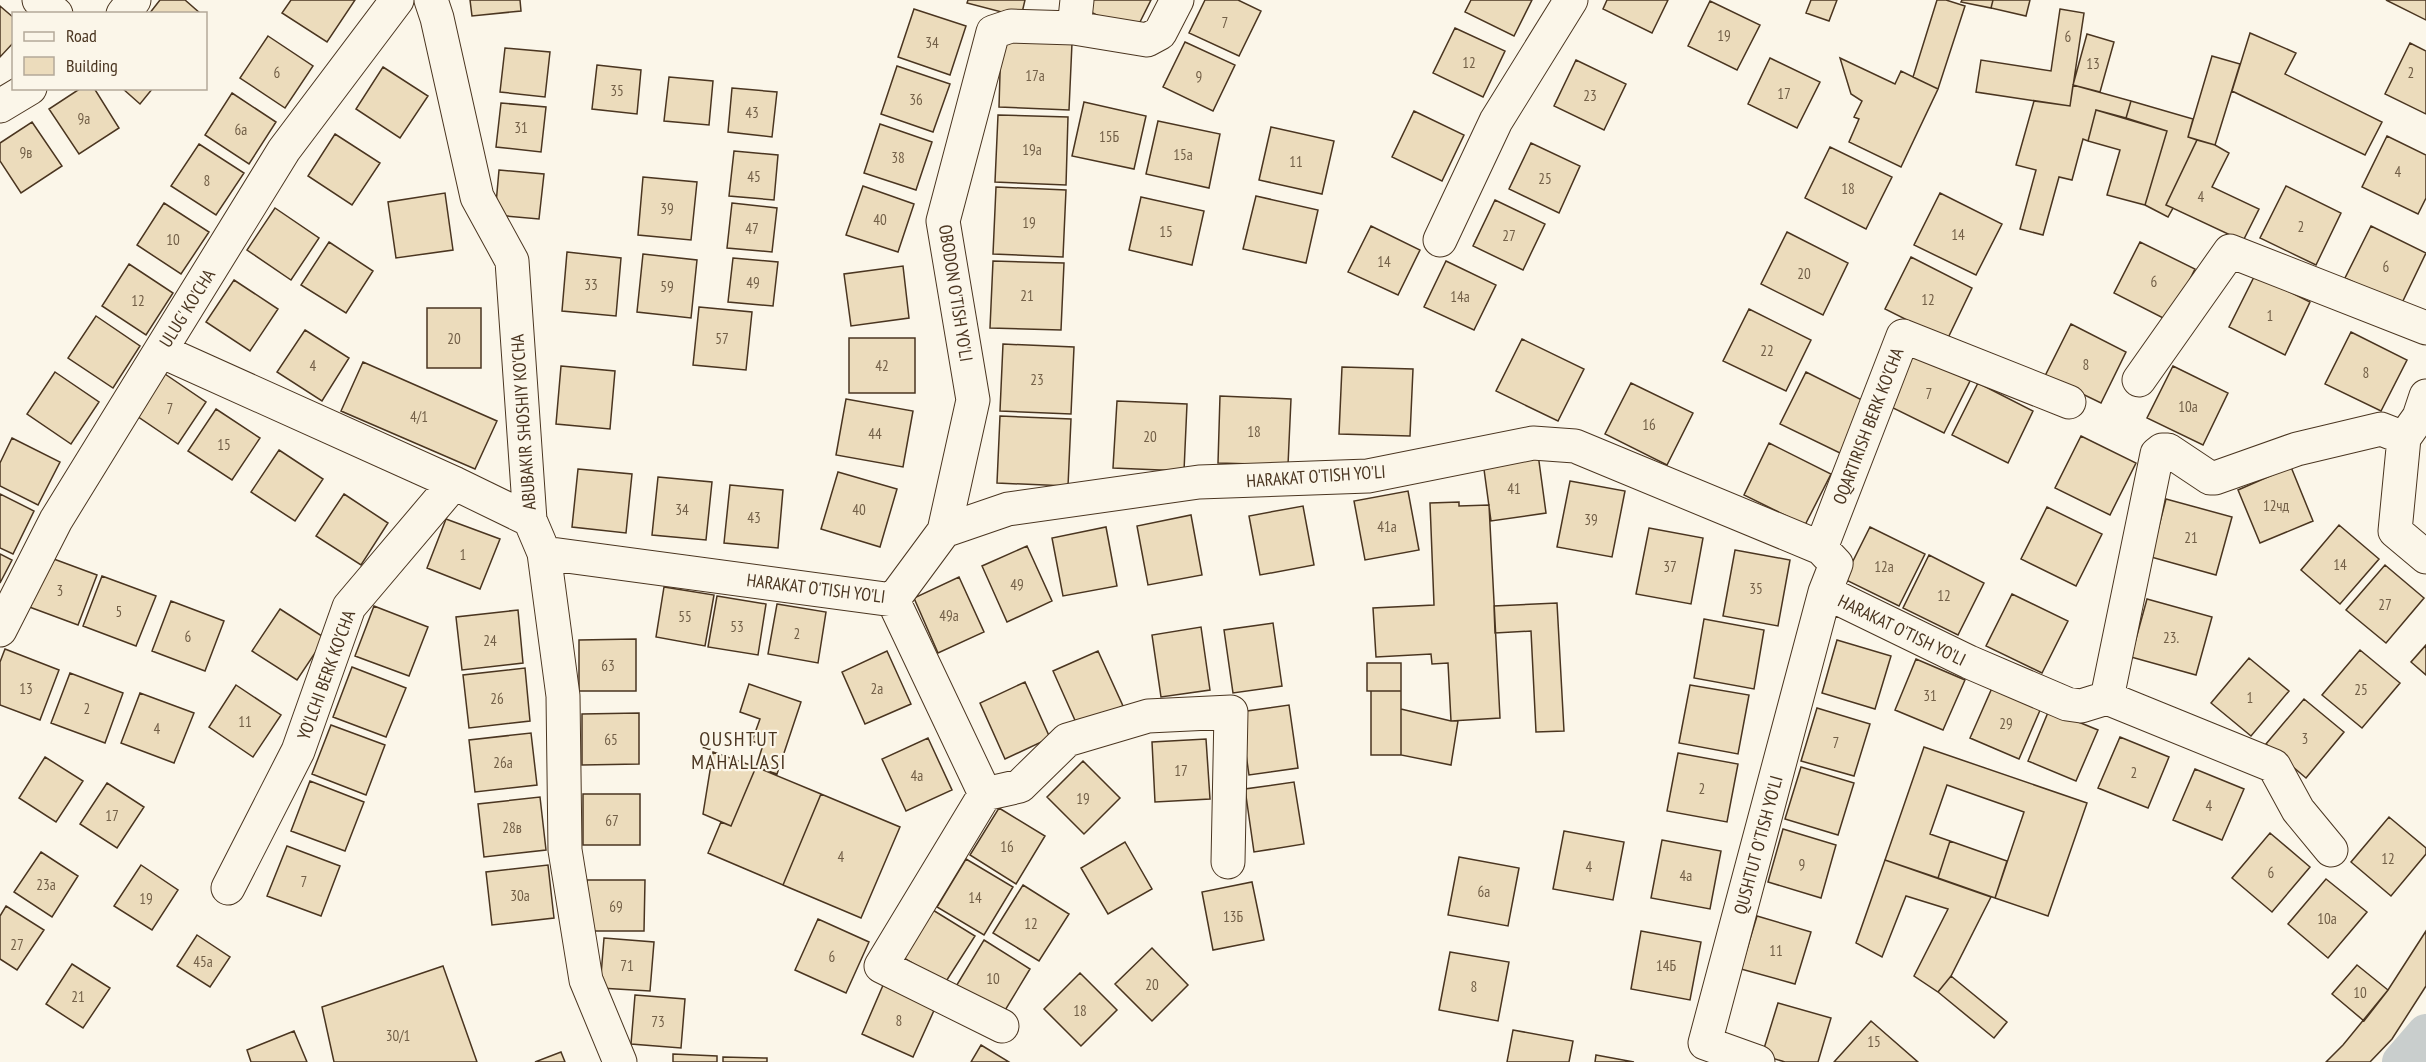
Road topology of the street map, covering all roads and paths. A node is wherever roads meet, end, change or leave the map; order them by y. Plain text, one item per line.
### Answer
1 (39, 0) edge
2 (134, 0) edge
3 (397, 0) edge
4 (431, 0) edge
5 (1177, 0) edge
6 (1571, 0) edge
7 (54, 12) edge
8 (125, 12) edge
9 (1076, 14) edge
10 (27, 90) edge
11 (0, 106) edge
12 (1440, 240) dead end
13 (2426, 328) edge
14 (160, 351) junction
15 (2139, 380) dead end
16 (2426, 396) edge
17 (2069, 402) dead end
18 (2404, 438) junction
19 (454, 483) junction
20 (530, 520) junction
21 (944, 531) junction
22 (1821, 548) junction
23 (544, 553) junction
24 (2426, 557) edge
25 (1825, 592) junction
26 (893, 600) junction
27 (0, 630) edge
28 (2107, 698) junction
29 (985, 794) junction
30 (2331, 850) dead end
31 (1228, 862) dead end
32 (228, 888) dead end
33 (1002, 1026) dead end
34 (620, 1062) edge
35 (1758, 1062) edge

1 - 7 street
2 - 8 street
3 - 14 street, ULUG' KO'CHA
4 - 20 street, ABUBAKIR SHOSHIY KO'CHA
5 - 9 street, OBODON O'TISH YO'LI
6 - 12 street
9 - 21 street, OBODON O'TISH YO'LI
10 - 11 street
13 - 15 street
14 - 19 street
14 - 27 street, ULUG' KO'CHA
16 - 18 street
17 - 22 street, OQARTIRISH BERK KO'CHA
18 - 24 street
18 - 28 street
19 - 20 street
19 - 32 street, YO'LCHI BERK KO'CHA
20 - 23 street, ABUBAKIR SHOSHIY KO'CHA
21 - 22 street, HARAKAT O'TISH YO'LI
21 - 26 street, HARAKAT O'TISH YO'LI
22 - 25 street, HARAKAT O'TISH YO'LI
23 - 26 street, HARAKAT O'TISH YO'LI
23 - 34 street, ABUBAKIR SHOSHIY KO'CHA
25 - 28 street, HARAKAT O'TISH YO'LI
25 - 35 street, QUSHTUT O'TISH YO'LI
26 - 29 street
28 - 30 street
29 - 31 street
29 - 33 street

